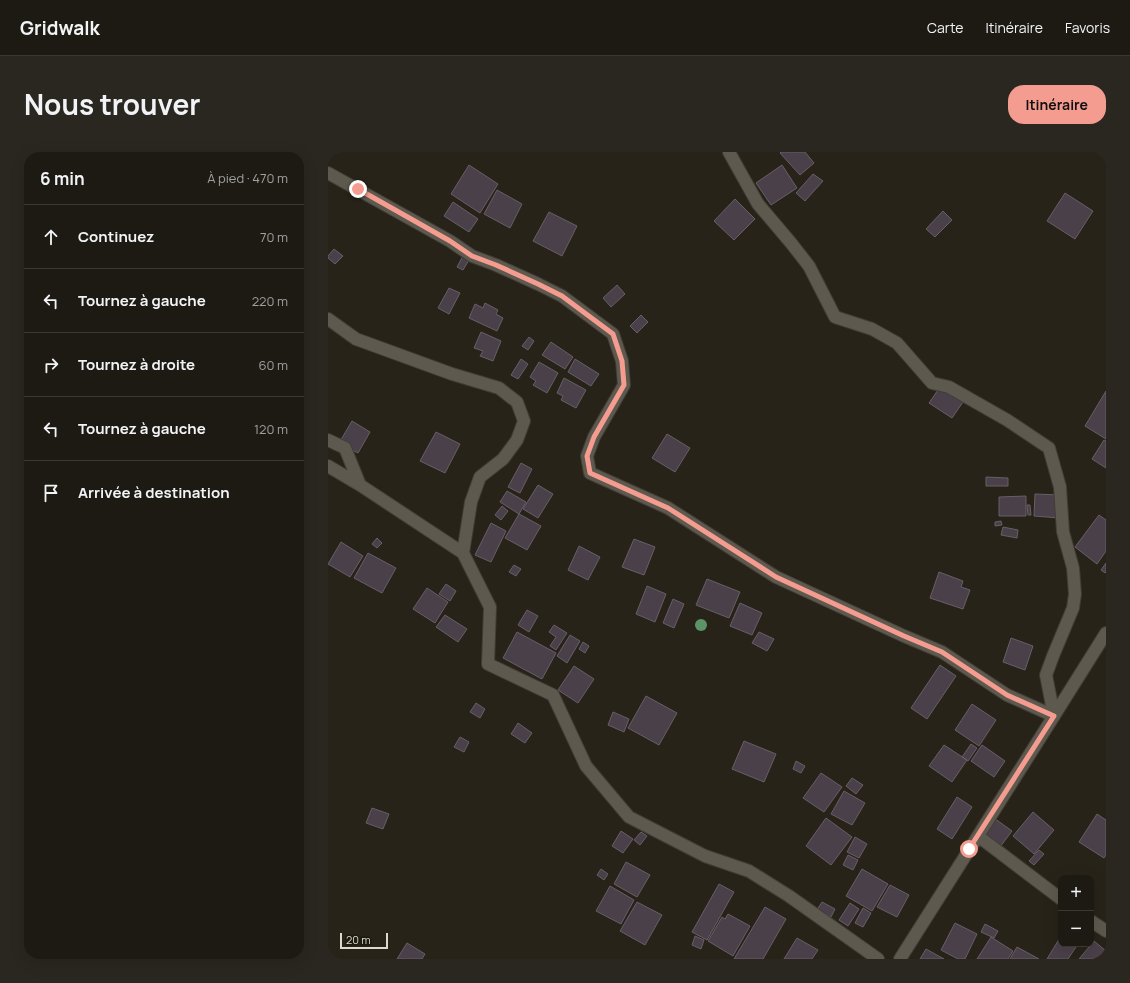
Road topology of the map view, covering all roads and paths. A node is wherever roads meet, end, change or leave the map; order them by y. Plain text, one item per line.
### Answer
1 (729, 152) edge
2 (328, 173) edge
3 (328, 319) edge
4 (328, 440) edge
5 (328, 466) edge
6 (360, 485) junction
7 (463, 553) junction
8 (1106, 633) edge
9 (1054, 716) junction
10 (978, 836) junction
11 (1058, 897) edge
12 (1094, 923) edge
13 (1106, 931) edge
14 (878, 959) edge
15 (900, 959) edge

1 - 9 street
2 - 9 street
3 - 7 street
4 - 6 street
5 - 6 street
6 - 7 street
7 - 14 street
8 - 9 street
9 - 10 street
10 - 11 street
10 - 15 street
12 - 13 street

